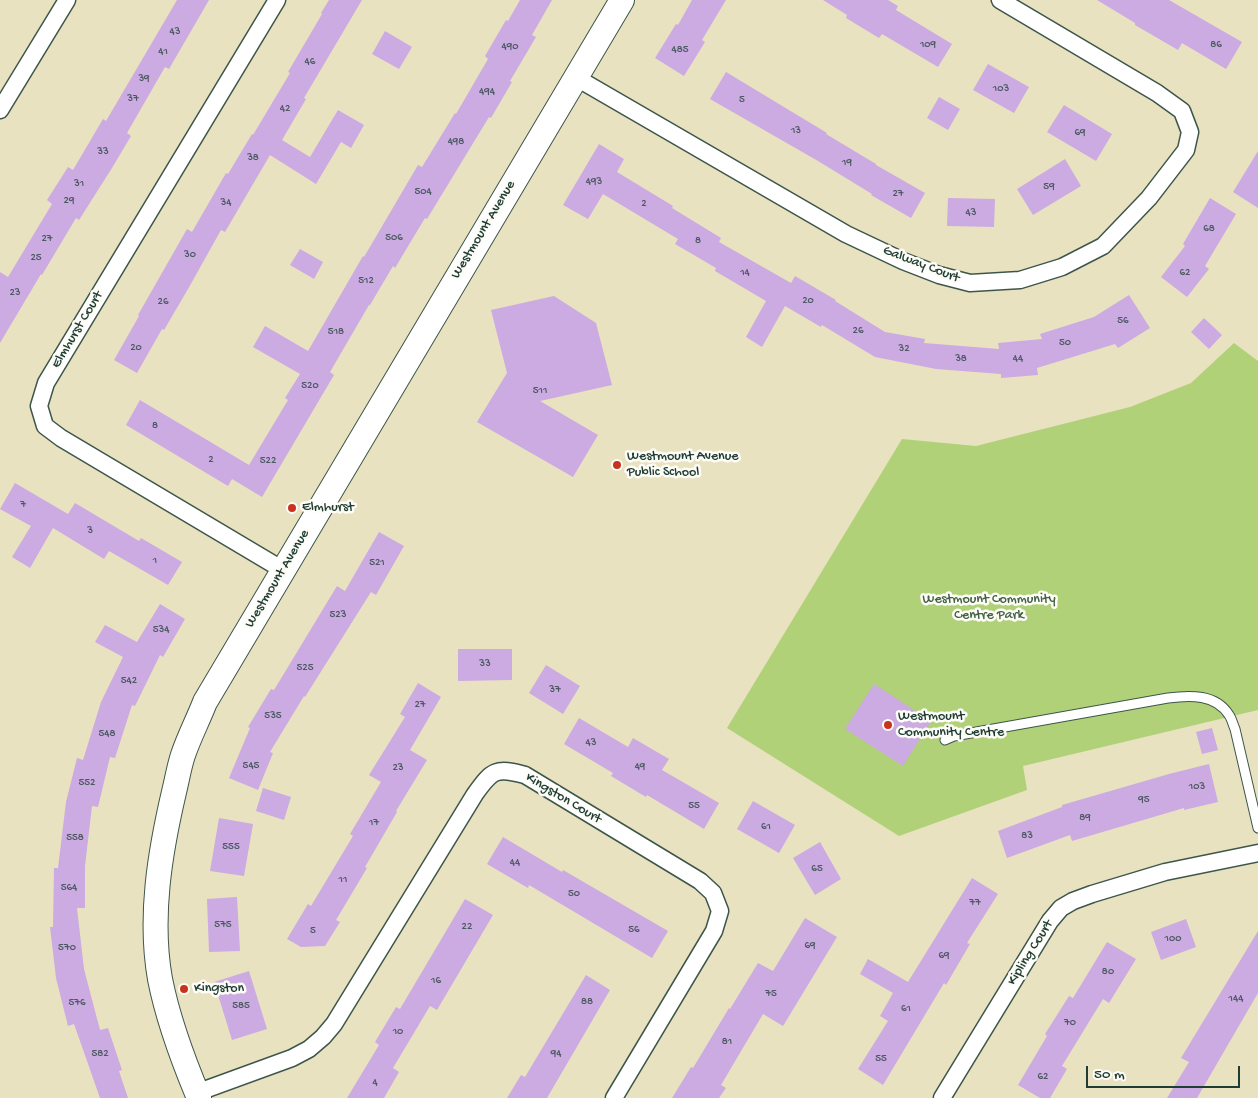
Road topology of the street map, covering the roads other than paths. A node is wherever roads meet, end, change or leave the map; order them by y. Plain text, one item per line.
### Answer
1 (67, 0) edge
2 (277, 0) edge
3 (622, 0) edge
4 (1000, 0) edge
5 (575, 77) junction
6 (0, 110) edge
7 (283, 570) junction
8 (945, 740) dead end
9 (1258, 828) edge
10 (1258, 853) edge
11 (198, 1096) edge
12 (614, 1098) edge
13 (942, 1098) edge

1 - 6 street
2 - 7 street, Elmhurst Court
3 - 5 street, Westmount Avenue
4 - 5 street, Galway Court
5 - 7 street, Westmount Avenue
7 - 11 street, Westmount Avenue
8 - 9 lane
10 - 13 street, Kipling Court
11 - 12 street, Kingston Court

